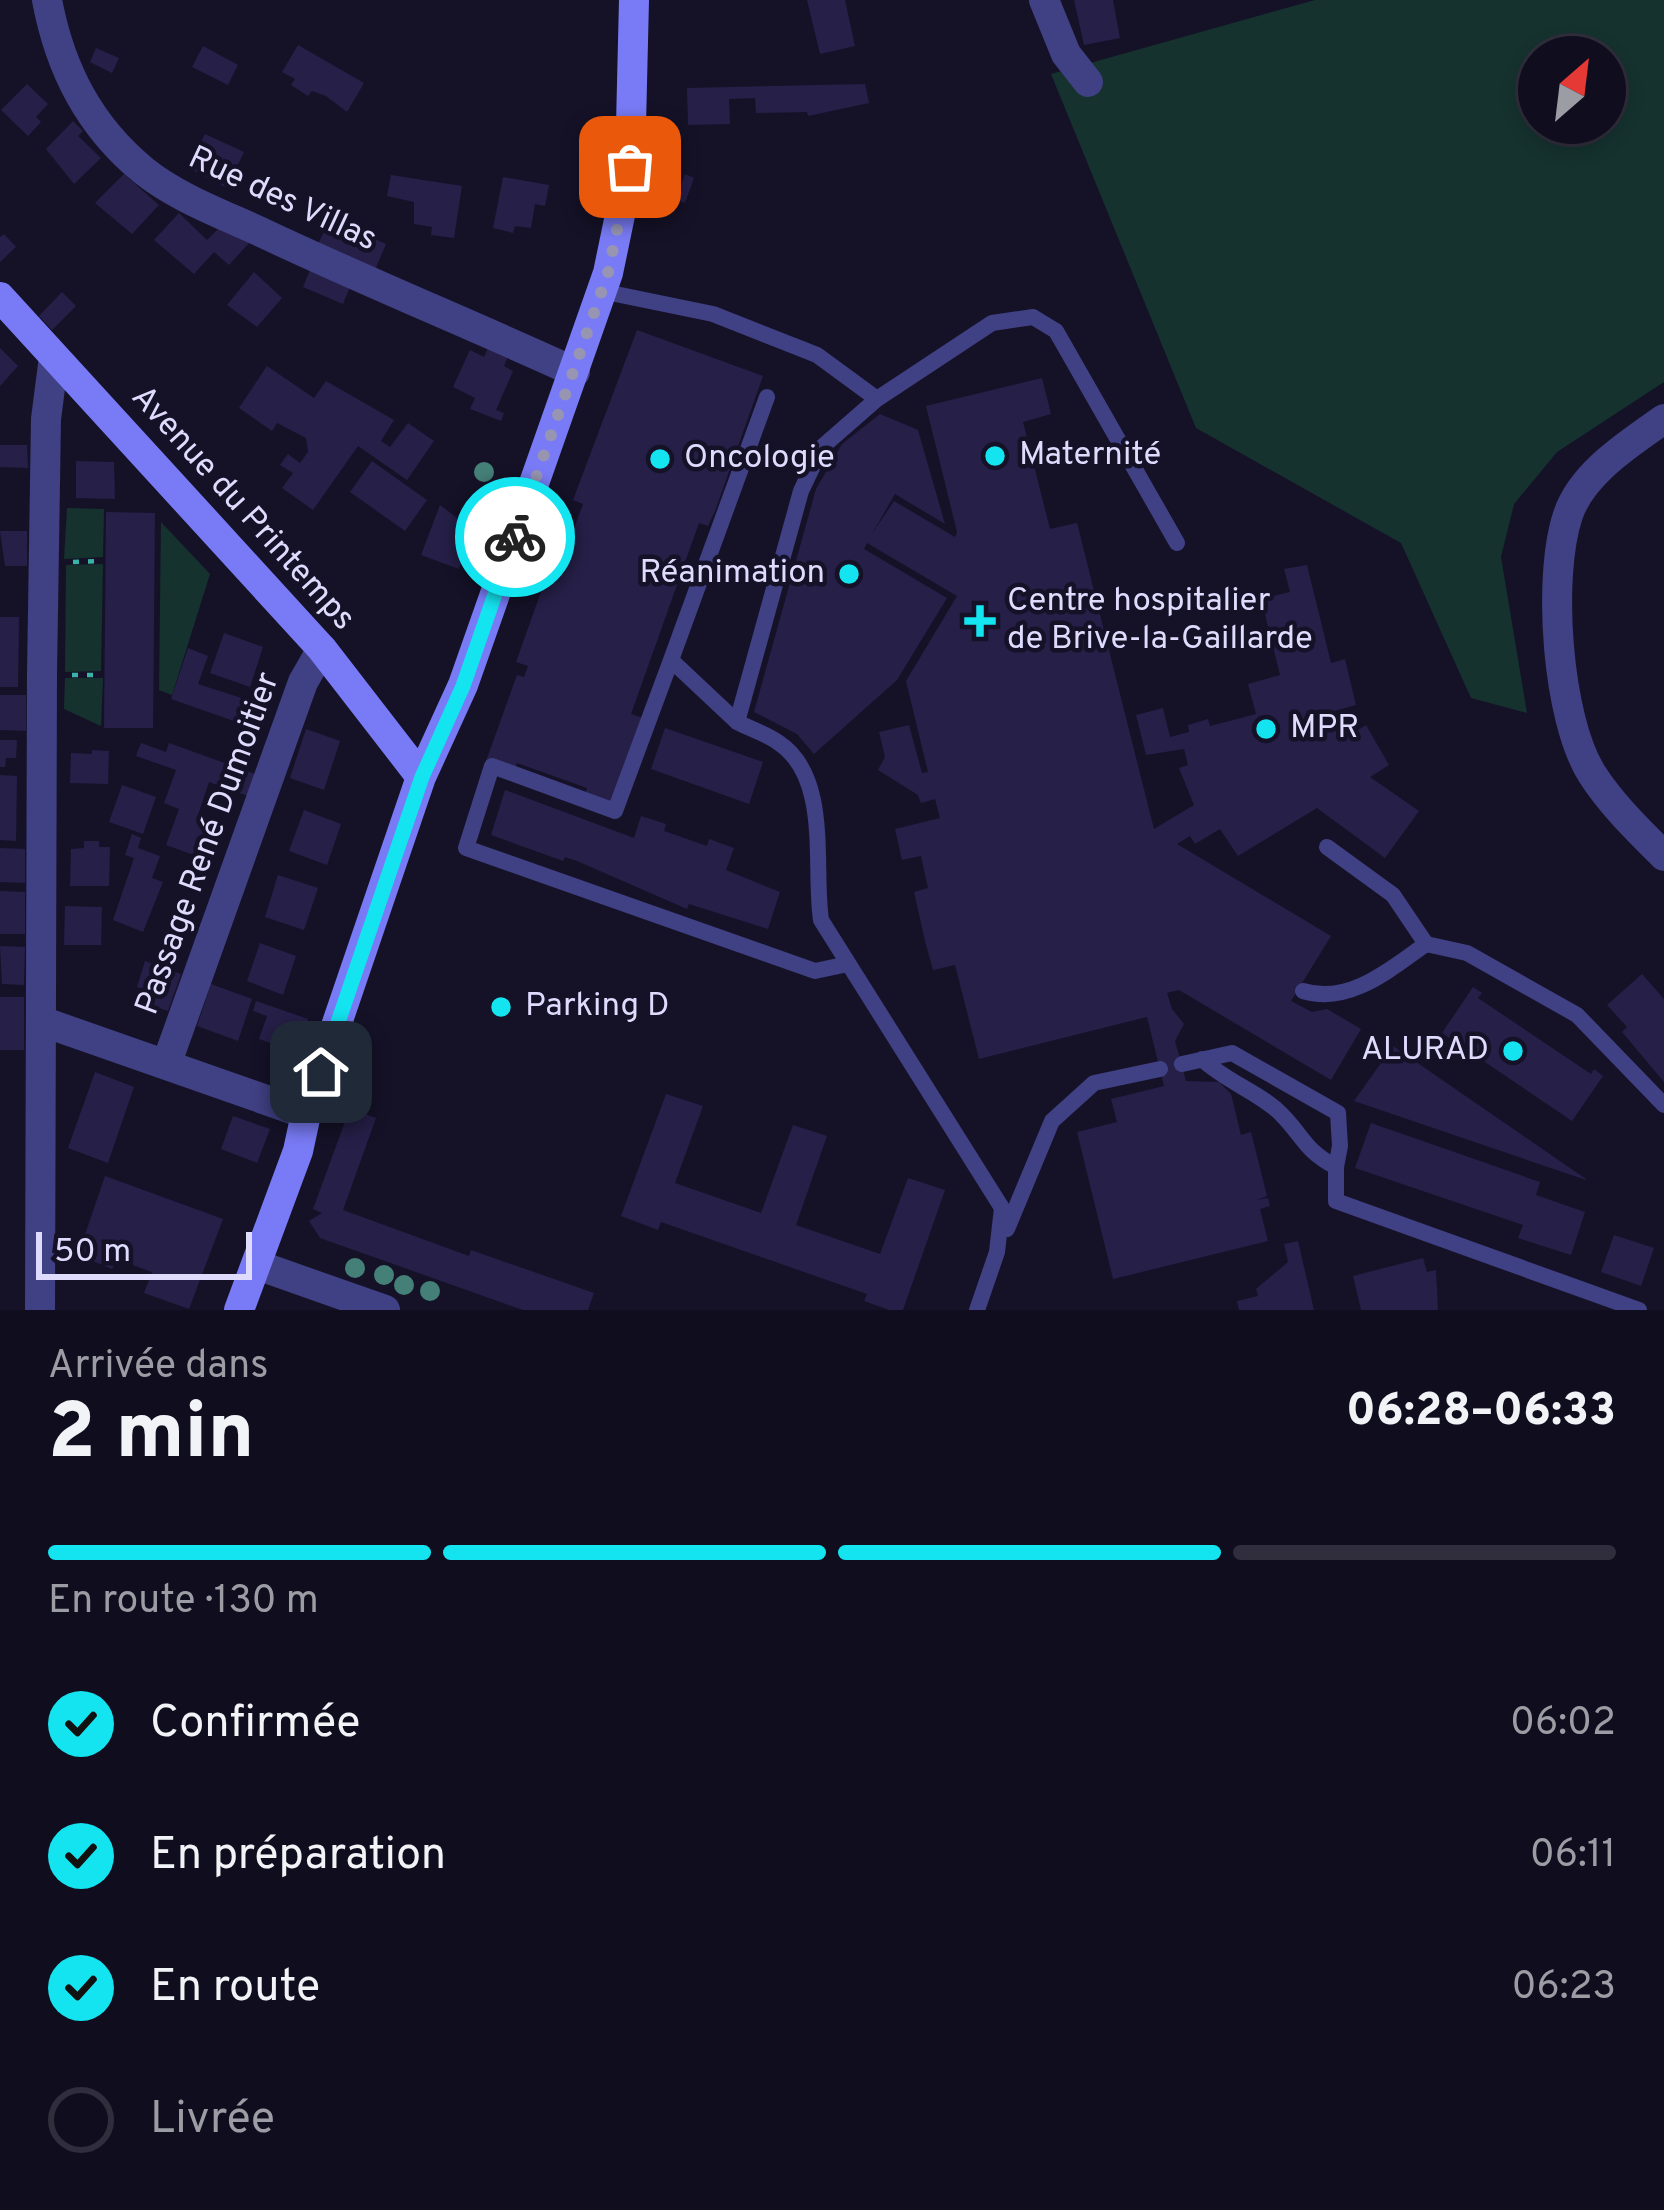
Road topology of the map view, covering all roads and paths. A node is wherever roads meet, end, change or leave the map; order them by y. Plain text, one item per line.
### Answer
1 (47, 0) edge
2 (634, 0) edge
3 (1044, 0) edge
4 (1088, 82) dead end
5 (601, 291) junction
6 (0, 297) edge
7 (54, 358) junction
8 (575, 372) junction
9 (767, 397) dead end
10 (877, 399) junction
11 (1664, 419) edge
12 (1177, 543) dead end
13 (322, 649) junction
14 (671, 660) junction
15 (737, 722) junction
16 (422, 777) junction
17 (1327, 847) dead end
18 (1664, 856) edge
19 (1426, 944) junction
20 (848, 964) junction
21 (1303, 991) dead end
22 (41, 1021) junction
23 (1202, 1059) junction
24 (1182, 1064) dead end
25 (166, 1065) junction
26 (1160, 1069) dead end
27 (1664, 1105) edge
28 (306, 1114) junction
29 (1336, 1167) junction
30 (998, 1252) junction
31 (257, 1264) junction
32 (341, 1294) junction
33 (40, 1310) edge
34 (239, 1310) edge
35 (303, 1310) edge
36 (386, 1310) edge
37 (977, 1310) edge
38 (1639, 1310) edge

1 - 8 street, Rue des Villas
2 - 5 main road
3 - 4 street
5 - 8 main road
5 - 10 lane
6 - 7 main road, Avenue du Printemps
7 - 13 main road, Avenue du Printemps
7 - 22 street
8 - 16 main road
9 - 14 lane
10 - 12 lane
10 - 15 lane
11 - 18 street
13 - 16 main road, Avenue du Printemps
13 - 25 street, Passage René Dumoitier
14 - 15 lane
14 - 20 lane
15 - 20 lane
16 - 28 main road
17 - 19 lane
19 - 21 lane
19 - 27 lane
20 - 30 lane
22 - 25 street
22 - 33 street
23 - 24 lane
23 - 29 lane
23 - 29 lane
25 - 28 street
26 - 30 lane
28 - 31 main road
29 - 38 lane
30 - 37 lane
31 - 32 street
31 - 34 main road
32 - 35 street
32 - 36 street

